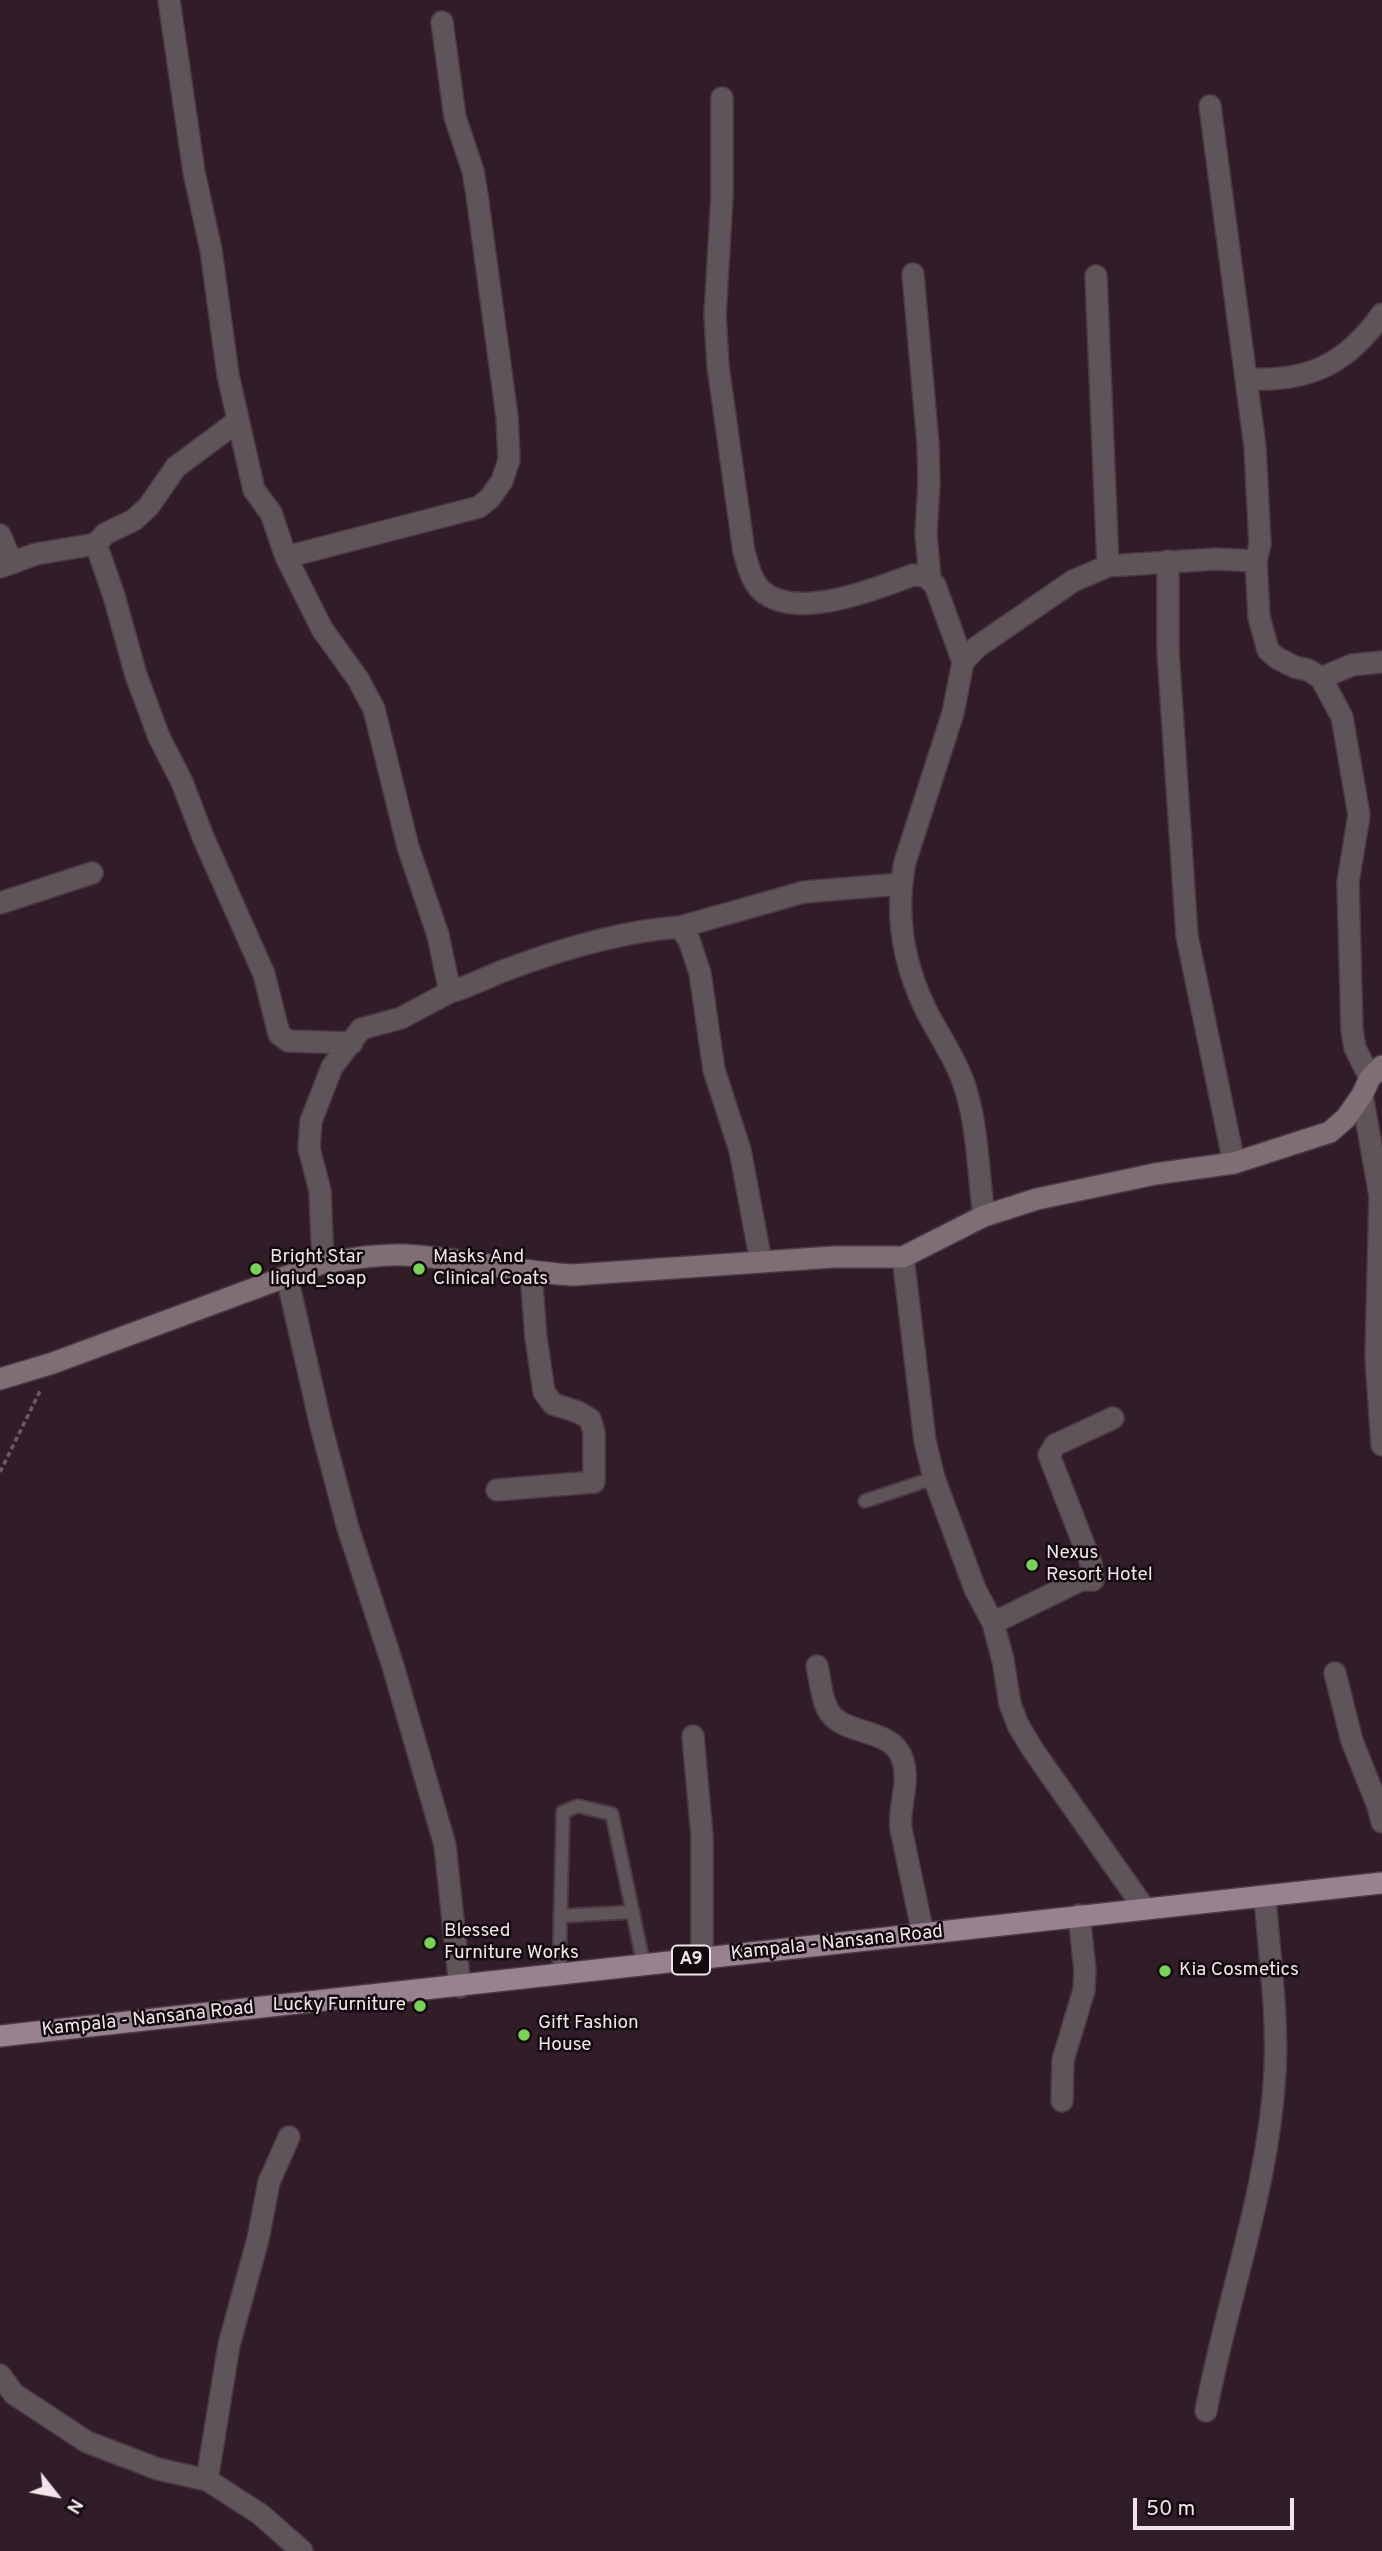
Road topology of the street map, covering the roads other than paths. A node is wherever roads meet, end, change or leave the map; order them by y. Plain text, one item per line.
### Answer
1 (169, 0) edge
2 (442, 22) dead end
3 (722, 99) dead end
4 (1210, 106) dead end
5 (913, 274) dead end
6 (1096, 276) dead end
7 (1382, 314) edge
8 (1246, 379) junction
9 (238, 421) junction
10 (0, 535) edge
11 (96, 544) junction
12 (286, 557) junction
13 (1168, 561) junction
14 (1256, 561) junction
15 (6, 565) edge
16 (1108, 566) junction
17 (930, 579) junction
18 (963, 662) junction
19 (1382, 662) edge
20 (1321, 678) junction
21 (92, 873) dead end
22 (901, 884) junction
23 (0, 903) edge
24 (680, 928) junction
25 (450, 992) junction
26 (352, 1043) junction
27 (1371, 1080) edge
28 (1234, 1163) junction
29 (984, 1216) junction
30 (903, 1257) junction
31 (761, 1262) junction
32 (323, 1263) junction
33 (531, 1273) junction
34 (288, 1277) junction
35 (0, 1379) edge
36 (1113, 1418) dead end
37 (1382, 1445) edge
38 (934, 1478) junction
39 (497, 1490) dead end
40 (865, 1501) dead end
41 (993, 1623) junction
42 (817, 1666) dead end
43 (1335, 1673) dead end
44 (693, 1736) dead end
45 (1382, 1822) edge
46 (1382, 1882) edge
47 (1265, 1896) junction
48 (1144, 1908) junction
49 (633, 1912) junction
50 (1079, 1915) junction
51 (560, 1916) junction
52 (923, 1934) junction
53 (702, 1959) junction
54 (644, 1966) junction
55 (559, 1975) junction
56 (460, 1987) junction
57 (0, 2036) edge
58 (1062, 2101) dead end
59 (289, 2137) dead end
60 (0, 2375) edge
61 (1206, 2411) dead end
62 (207, 2480) junction
63 (302, 2551) edge

1 - 9 street
2 - 12 street
3 - 17 street
4 - 8 street
5 - 17 street
6 - 16 street
7 - 8 street
8 - 14 street
9 - 11 street
9 - 12 street
10 - 15 street
11 - 15 street
11 - 26 street
12 - 25 street
13 - 14 street
13 - 16 street
13 - 28 street
14 - 20 street
16 - 18 street
17 - 18 street
18 - 22 street
19 - 20 street
20 - 27 street
21 - 23 street
22 - 24 street
22 - 29 street
24 - 25 street
24 - 31 street
25 - 26 street
26 - 32 street
27 - 28 street
27 - 37 street
28 - 29 street
29 - 30 street
30 - 31 street
30 - 38 street
31 - 33 street
32 - 33 street
32 - 34 street
33 - 39 street
34 - 35 street
34 - 56 street
36 - 41 street
38 - 40 lane
38 - 41 street
41 - 48 street
42 - 52 street
43 - 45 street
44 - 53 street
46 - 47 main road, Kampala - Nansana Road / A9
47 - 48 main road, Kampala - Nansana Road / A9
47 - 61 street
48 - 50 main road, Kampala - Nansana Road / A9
49 - 51 lane
49 - 51 lane
49 - 54 lane
50 - 52 main road, Kampala - Nansana Road / A9
50 - 58 street
51 - 55 lane
52 - 53 main road, Kampala - Nansana Road / A9
53 - 54 main road, Kampala - Nansana Road / A9
54 - 55 main road, Kampala - Nansana Road / A9
55 - 56 main road, Kampala - Nansana Road / A9
56 - 57 main road, Kampala - Nansana Road / A9
59 - 62 street
60 - 62 street
62 - 63 street

